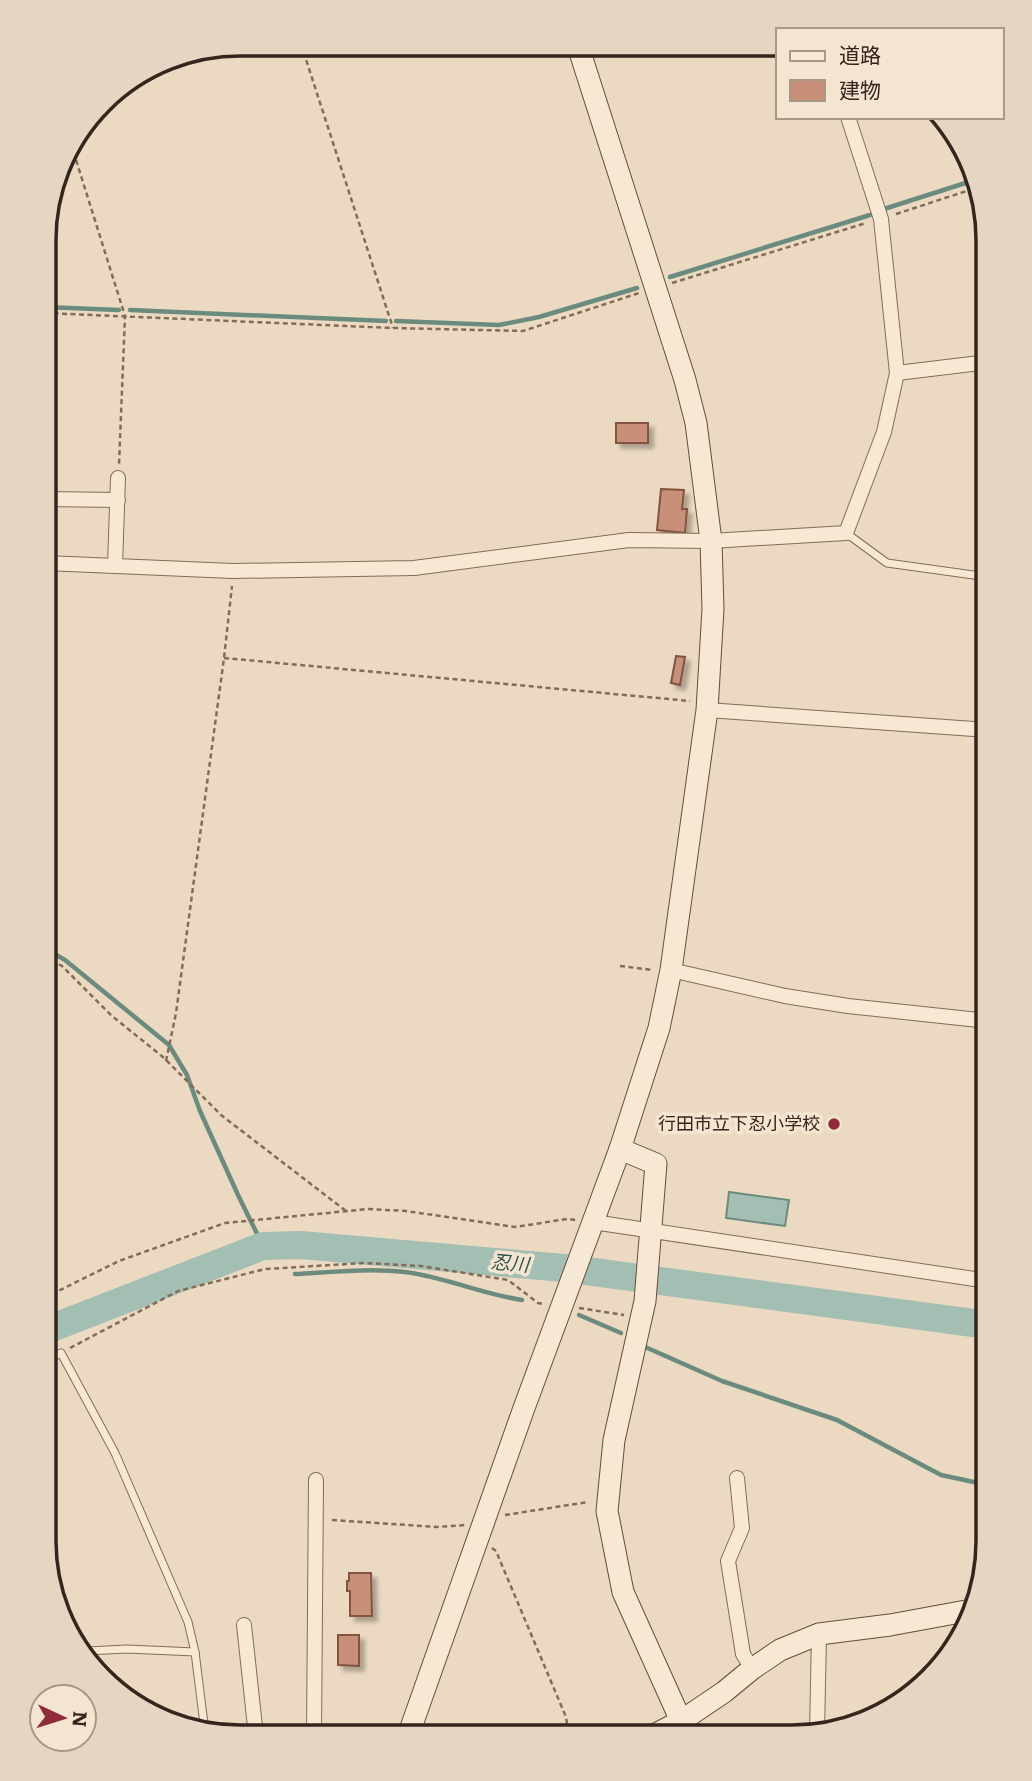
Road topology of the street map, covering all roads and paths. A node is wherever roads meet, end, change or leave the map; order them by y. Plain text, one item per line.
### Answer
1 (305, 56) edge
2 (581, 56) edge
3 (849, 119) edge
4 (75, 158) edge
5 (968, 190) edge
6 (881, 219) junction
7 (655, 288) junction
8 (56, 313) edge
9 (125, 316) junction
10 (393, 328) junction
11 (976, 363) edge
12 (897, 373) junction
13 (118, 478) joint
14 (56, 499) edge
15 (118, 500) junction
16 (846, 533) junction
17 (711, 541) junction
18 (56, 564) edge
19 (115, 566) junction
20 (233, 571) junction
21 (976, 575) edge
22 (224, 658) junction
23 (707, 706) junction
24 (976, 727) edge
25 (56, 963) edge
26 (620, 966) dead end
27 (664, 970) junction
28 (976, 1020) edge
29 (166, 1061) junction
30 (620, 1149) junction
31 (346, 1211) junction
32 (593, 1222) junction
33 (650, 1236) junction
34 (976, 1279) edge
35 (508, 1280) dead end
36 (56, 1292) edge
37 (61, 1353) junction
38 (56, 1355) edge
39 (737, 1478) dead end
40 (316, 1480) dead end
41 (609, 1499) junction
42 (316, 1519) junction
43 (482, 1527) junction
44 (962, 1612) edge
45 (244, 1625) dead end
46 (819, 1634) junction
47 (93, 1651) edge
48 (195, 1652) junction
49 (752, 1669) junction
50 (204, 1721) edge
51 (681, 1721) junction
52 (817, 1723) edge
53 (255, 1725) edge
54 (314, 1725) edge
55 (412, 1725) edge
56 (567, 1725) edge
57 (673, 1725) edge

1 - 10 path
2 - 7 street
3 - 6 street
4 - 9 path
5 - 6 path
6 - 7 path
6 - 12 street
7 - 10 path
7 - 17 street
8 - 9 path
9 - 10 path
9 - 13 path
11 - 12 street
12 - 16 street
13 - 15 street
14 - 15 street
15 - 19 street
16 - 17 street
16 - 21 lane
17 - 20 street
17 - 23 street
18 - 19 street
19 - 20 street
20 - 22 path
22 - 23 path
22 - 29 path
23 - 24 street
23 - 27 street
25 - 29 path
26 - 27 path
27 - 28 street
27 - 30 street
29 - 31 path
30 - 32 street
30 - 33 street
31 - 32 path
31 - 36 path
32 - 33 street
32 - 43 street
33 - 34 street
33 - 41 street
35 - 37 path
37 - 38 lane
37 - 48 lane
39 - 49 street
40 - 42 street
41 - 43 path
41 - 51 street
42 - 43 path
42 - 54 street
43 - 55 street
43 - 56 path
44 - 46 street
45 - 53 street
46 - 49 street
46 - 52 street
47 - 48 lane
48 - 50 lane
49 - 51 street
51 - 57 street

